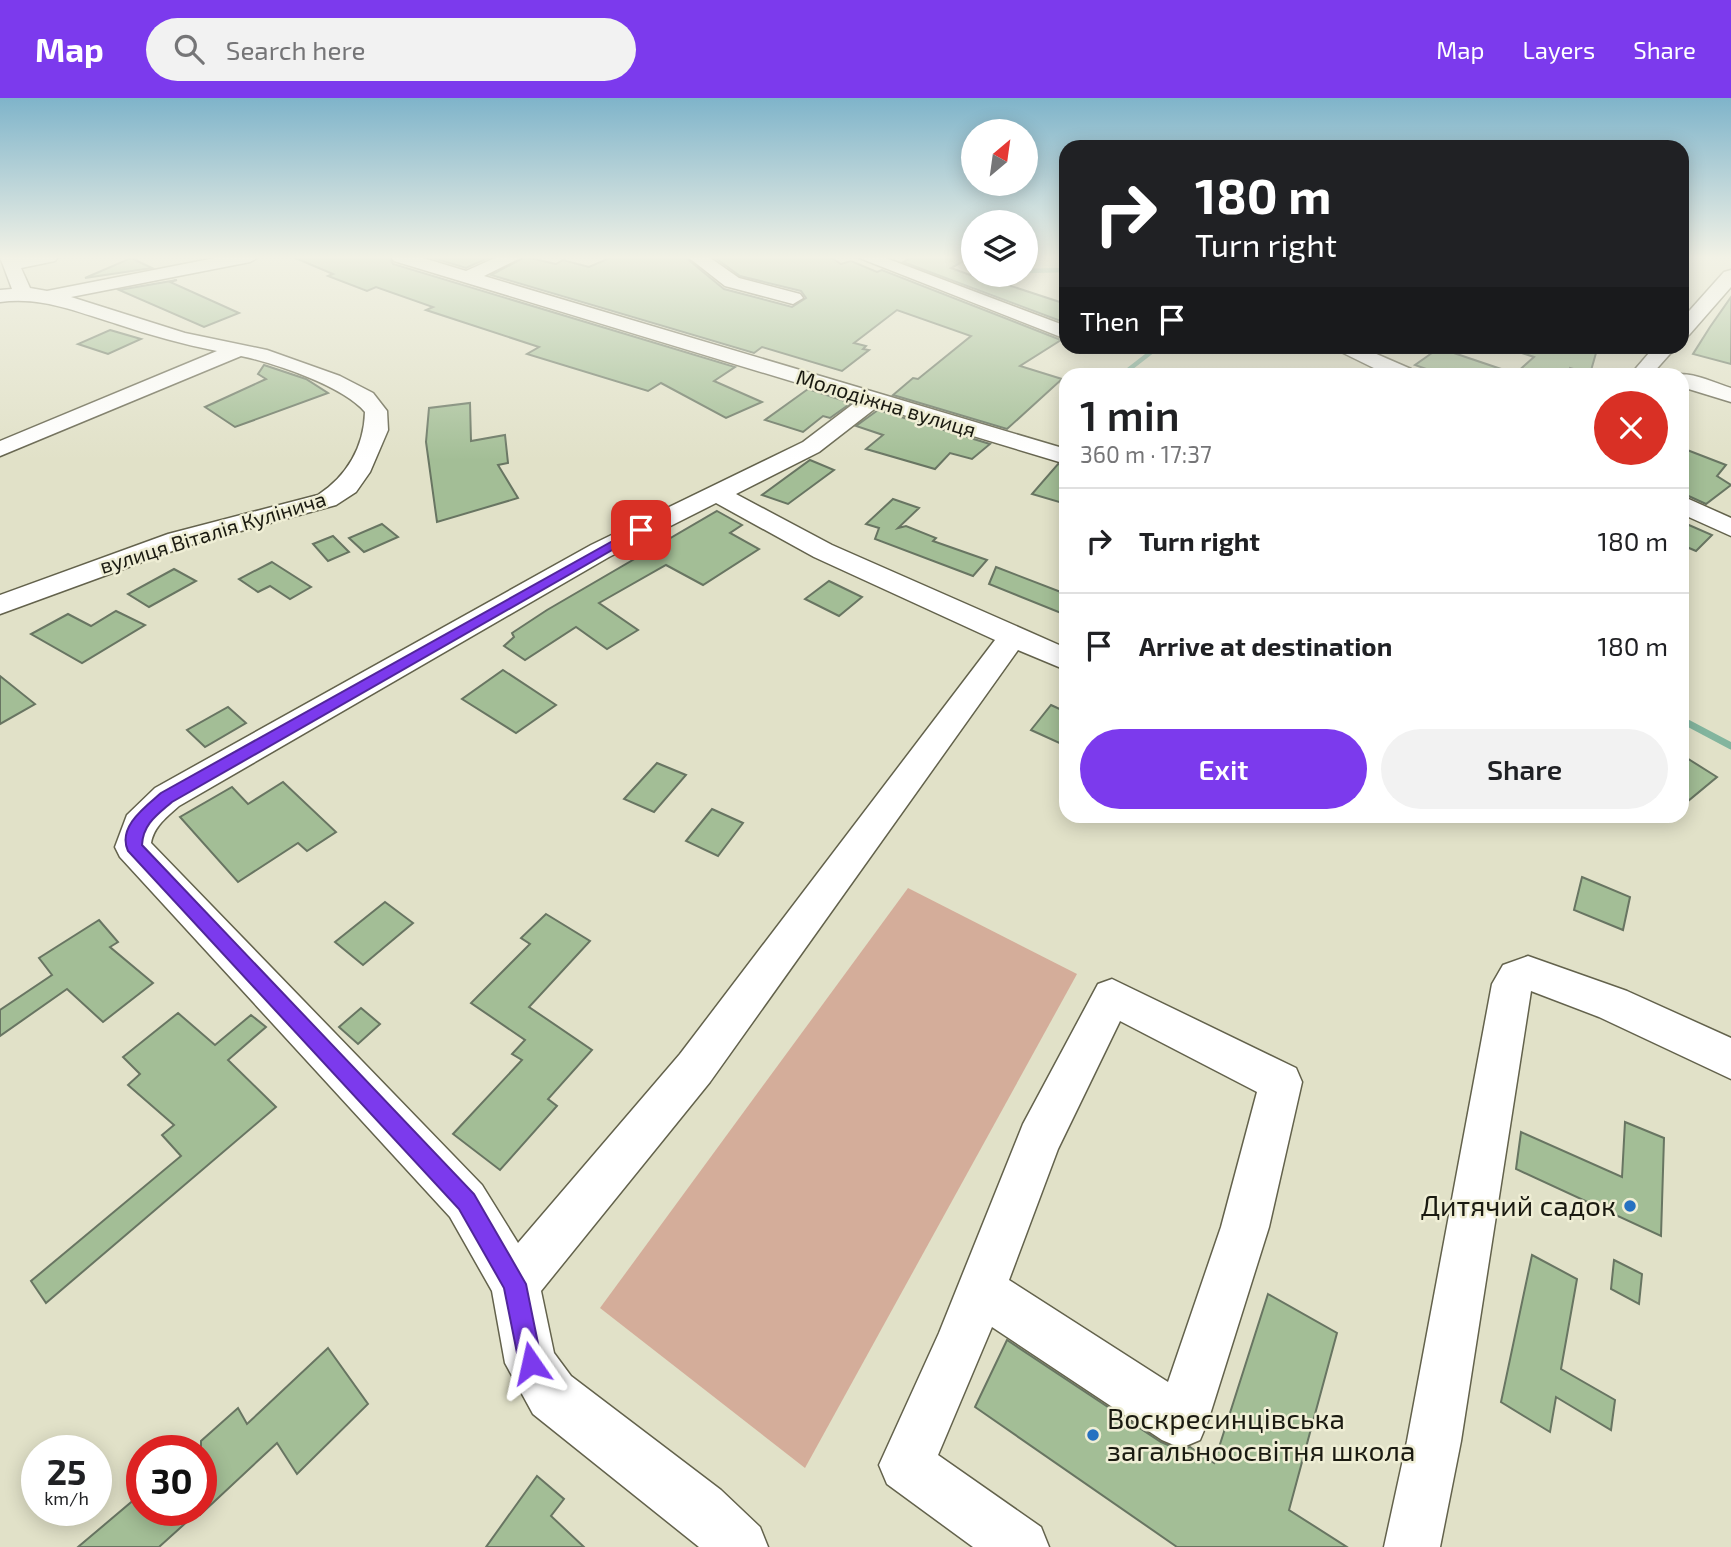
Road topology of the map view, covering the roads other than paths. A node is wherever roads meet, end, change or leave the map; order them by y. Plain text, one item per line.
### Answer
1 (132, 325) edge
2 (624, 325) edge
3 (238, 351) junction
4 (1357, 354) edge
5 (1389, 368) edge
6 (1689, 382) edge
7 (1731, 395) edge
8 (873, 400) junction
9 (0, 449) edge
10 (1059, 455) edge
11 (716, 493) junction
12 (1689, 507) edge
13 (1731, 528) edge
14 (0, 605) edge
15 (1012, 638) junction
16 (1059, 657) edge
17 (1731, 1059) edge
18 (515, 1284) junction
19 (980, 1290) junction
20 (740, 1547) edge
21 (1021, 1547) edge
22 (1412, 1547) edge

1 - 3 street, вулиця Віталія Кулінича
2 - 8 street, Молодіжна вулиця
3 - 9 street
3 - 14 street, вулиця Віталія Кулінича
4 - 5 street
6 - 7 street
8 - 10 street, Молодіжна вулиця
8 - 11 street
11 - 15 street
11 - 18 street
12 - 13 street
15 - 16 street
15 - 18 street
17 - 22 street
18 - 20 street
19 - 19 street
19 - 21 street

